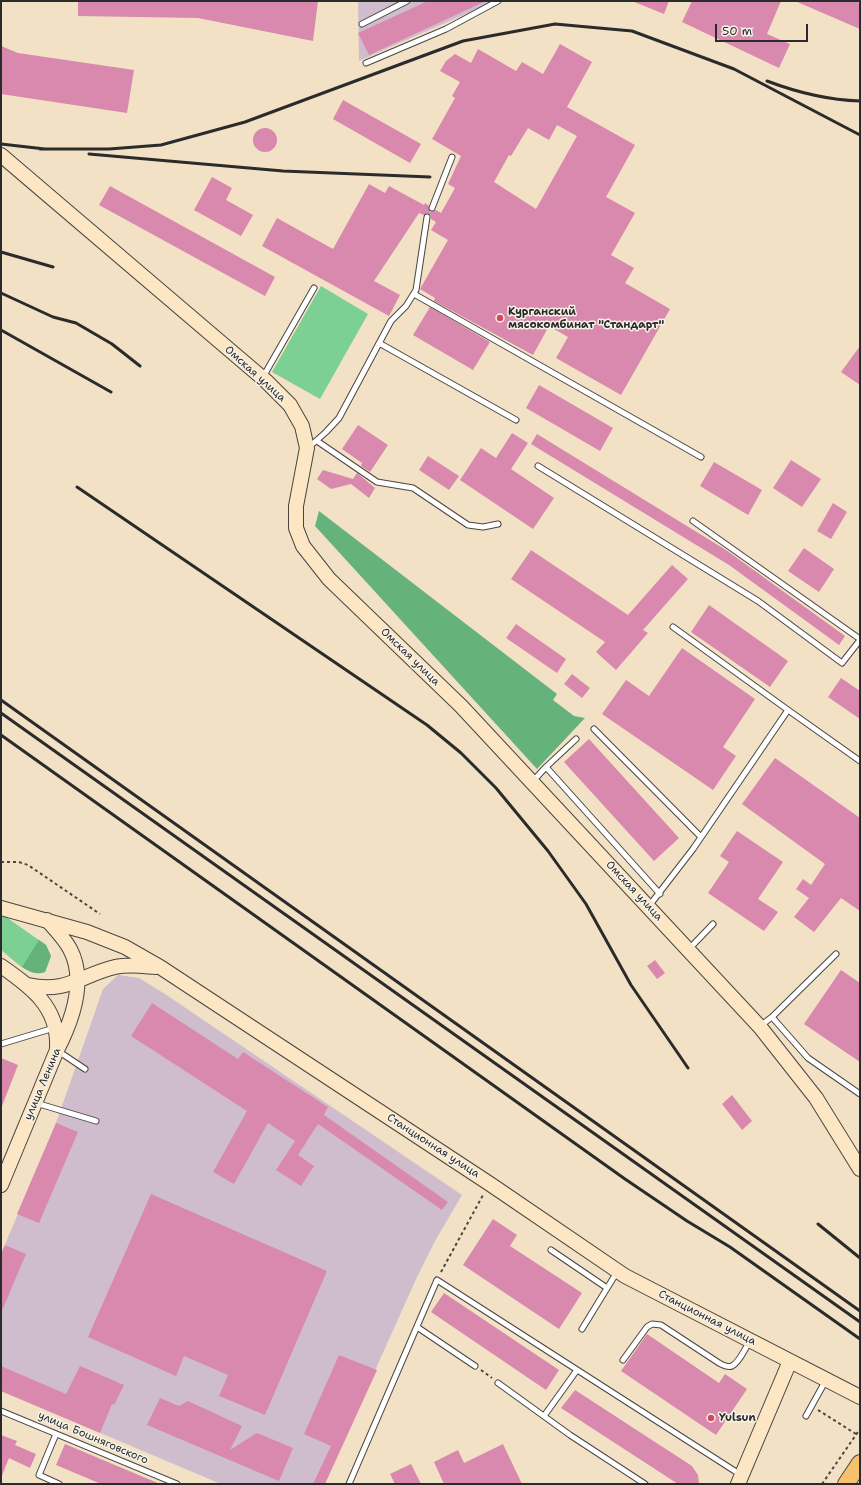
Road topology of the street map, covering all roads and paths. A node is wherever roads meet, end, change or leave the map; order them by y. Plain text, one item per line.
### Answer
1 (398, 1) edge
2 (407, 1) edge
3 (498, 1) edge
4 (395, 7) junction
5 (362, 24) dead end
6 (366, 63) dead end
7 (1, 155) edge
8 (452, 157) dead end
9 (432, 208) dead end
10 (426, 217) dead end
11 (314, 288) dead end
12 (414, 294) junction
13 (380, 343) junction
14 (262, 378) junction
15 (516, 420) dead end
16 (312, 445) junction
17 (701, 457) dead end
18 (538, 466) dead end
19 (693, 521) dead end
20 (498, 524) dead end
21 (673, 627) dead end
22 (860, 640) edge
23 (788, 710) junction
24 (594, 729) dead end
25 (576, 739) dead end
26 (860, 761) edge
27 (546, 767) junction
28 (532, 782) junction
29 (701, 837) junction
30 (1, 862) edge
31 (660, 894) junction
32 (649, 906) junction
33 (4, 910) edge
34 (100, 914) dead end
35 (46, 920) junction
36 (713, 924) dead end
37 (689, 950) junction
38 (836, 954) dead end
39 (1, 966) edge
40 (160, 967) junction
41 (78, 981) junction
42 (28, 985) junction
43 (772, 1017) junction
44 (760, 1027) junction
45 (56, 1028) junction
46 (1, 1044) edge
47 (56, 1050) junction
48 (85, 1069) dead end
49 (860, 1094) edge
50 (35, 1103) junction
51 (96, 1121) dead end
52 (860, 1169) edge
53 (490, 1184) junction
54 (1, 1185) edge
55 (551, 1250) dead end
56 (618, 1271) junction
57 (437, 1280) junction
58 (607, 1288) junction
59 (417, 1327) junction
60 (582, 1329) dead end
61 (750, 1340) junction
62 (623, 1360) dead end
63 (790, 1360) junction
64 (475, 1366) joint
65 (577, 1370) junction
66 (826, 1379) junction
67 (498, 1383) joint
68 (860, 1397) edge
69 (811, 1407) junction
70 (1, 1411) edge
71 (544, 1416) junction
72 (806, 1416) dead end
73 (860, 1429) edge
74 (56, 1434) junction
75 (856, 1434) junction
76 (860, 1463) edge
77 (739, 1479) edge
78 (59, 1484) edge
79 (177, 1484) edge
80 (349, 1484) edge
81 (645, 1484) edge
82 (822, 1484) edge
83 (846, 1484) edge

1 - 4 lane
2 - 4 lane
3 - 6 lane
4 - 5 lane
7 - 14 main road, Омская улица
8 - 9 lane
10 - 12 lane
11 - 14 lane
12 - 13 lane
12 - 17 lane
13 - 15 lane
13 - 16 lane
14 - 16 main road, Омская улица
16 - 20 lane
16 - 28 main road, Омская улица
18 - 22 lane
19 - 22 lane
21 - 23 lane
23 - 26 lane
23 - 29 lane
24 - 29 lane
25 - 27 lane
27 - 28 lane
27 - 31 lane
28 - 32 main road, Омская улица
29 - 31 lane
30 - 34 path
31 - 32 lane
32 - 37 main road, Омская улица
33 - 35 main road, Станционная улица
35 - 40 main road, Станционная улица
35 - 41 main road, улица Ленина
36 - 37 lane
37 - 44 main road, Омская улица
38 - 43 lane
39 - 42 main road
40 - 41 main road
40 - 53 main road, Станционная улица
41 - 42 main road
41 - 47 main road, улица Ленина
42 - 45 main road
43 - 44 lane
43 - 49 lane
44 - 52 main road, Омская улица
45 - 46 lane
45 - 47 main road
47 - 48 lane
47 - 50 main road, улица Ленина
50 - 51 lane
50 - 54 main road, улица Ленина
53 - 56 main road, Станционная улица
53 - 57 path
55 - 58 lane
56 - 58 lane
56 - 61 main road, Станционная улица
57 - 59 lane
57 - 65 lane
58 - 60 lane
59 - 64 lane
59 - 80 lane
61 - 62 lane
61 - 63 main road, Станционная улица
63 - 66 main road, Станционная улица
63 - 77 main road
64 - 67 path
65 - 71 lane
65 - 77 lane
66 - 68 main road, Станционная улица
66 - 69 lane
67 - 71 lane
69 - 72 lane
69 - 75 path
70 - 74 lane, улица Бошняговского
71 - 81 lane
73 - 75 path
74 - 78 lane
74 - 79 lane, улица Бошняговского
75 - 82 path
76 - 83 main road

